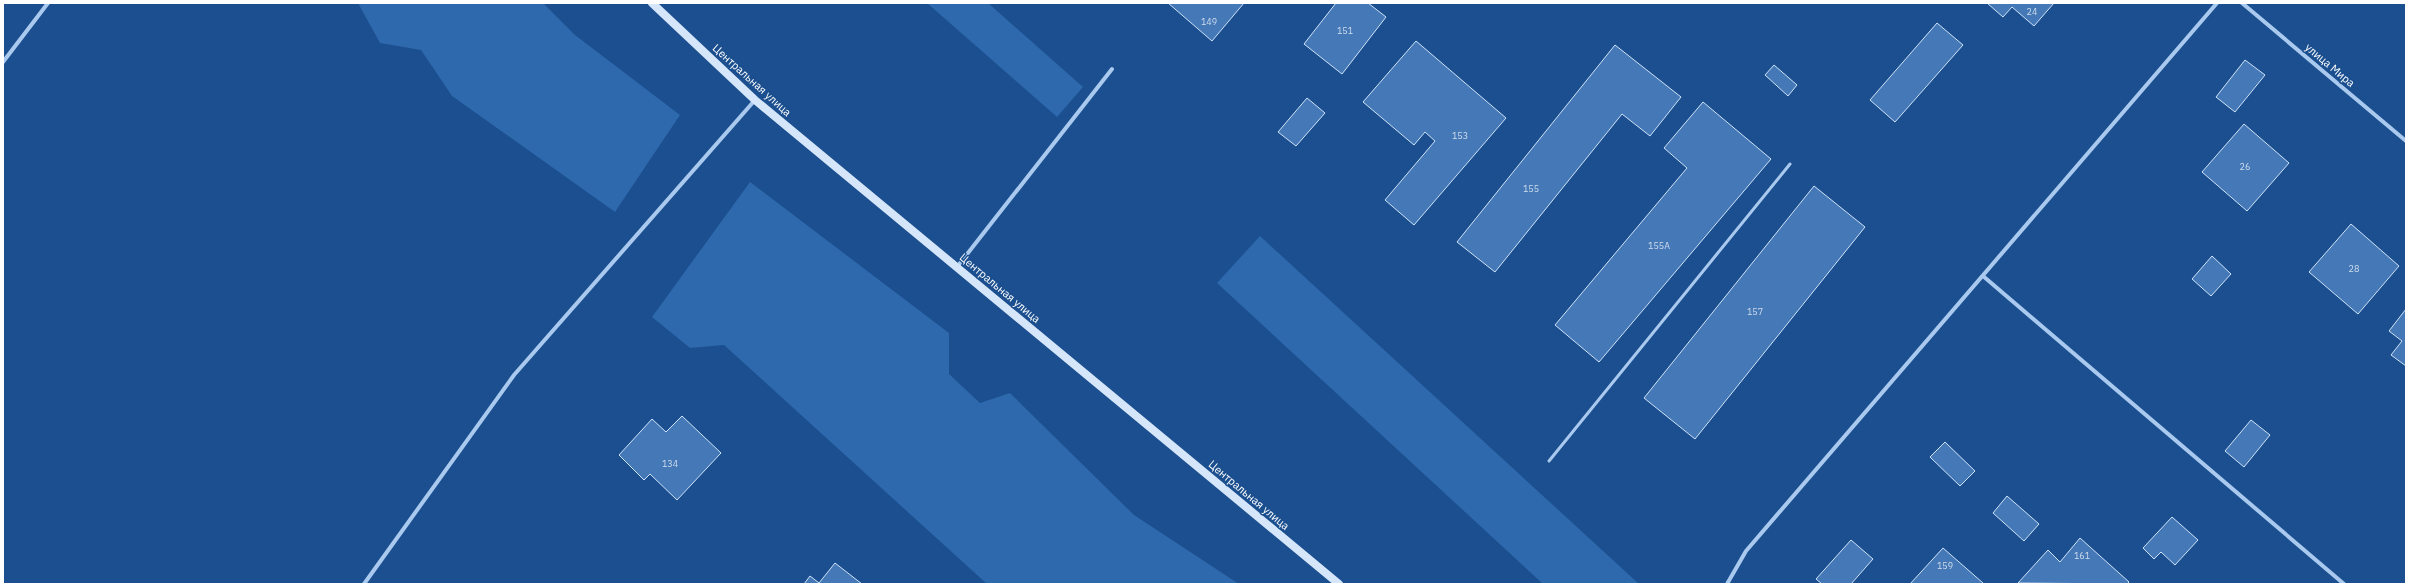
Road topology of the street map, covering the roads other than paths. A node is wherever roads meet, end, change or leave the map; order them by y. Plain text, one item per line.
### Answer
1 (48, 3) edge
2 (652, 3) edge
3 (2217, 3) edge
4 (2242, 3) edge
5 (3, 62) edge
6 (1112, 69) dead end
7 (756, 100) junction
8 (2406, 141) edge
9 (1790, 164) dead end
10 (957, 267) junction
11 (1983, 276) junction
12 (1549, 461) dead end
13 (364, 584) edge
14 (1340, 584) edge
15 (1727, 584) edge
16 (2344, 584) edge

1 - 5 street
2 - 7 street, Центральная улица
3 - 11 street
4 - 8 street, улица Мира
6 - 10 street
7 - 10 street, Центральная улица
7 - 13 street
9 - 12 lane
10 - 14 street, Центральная улица
11 - 15 street
11 - 16 street

